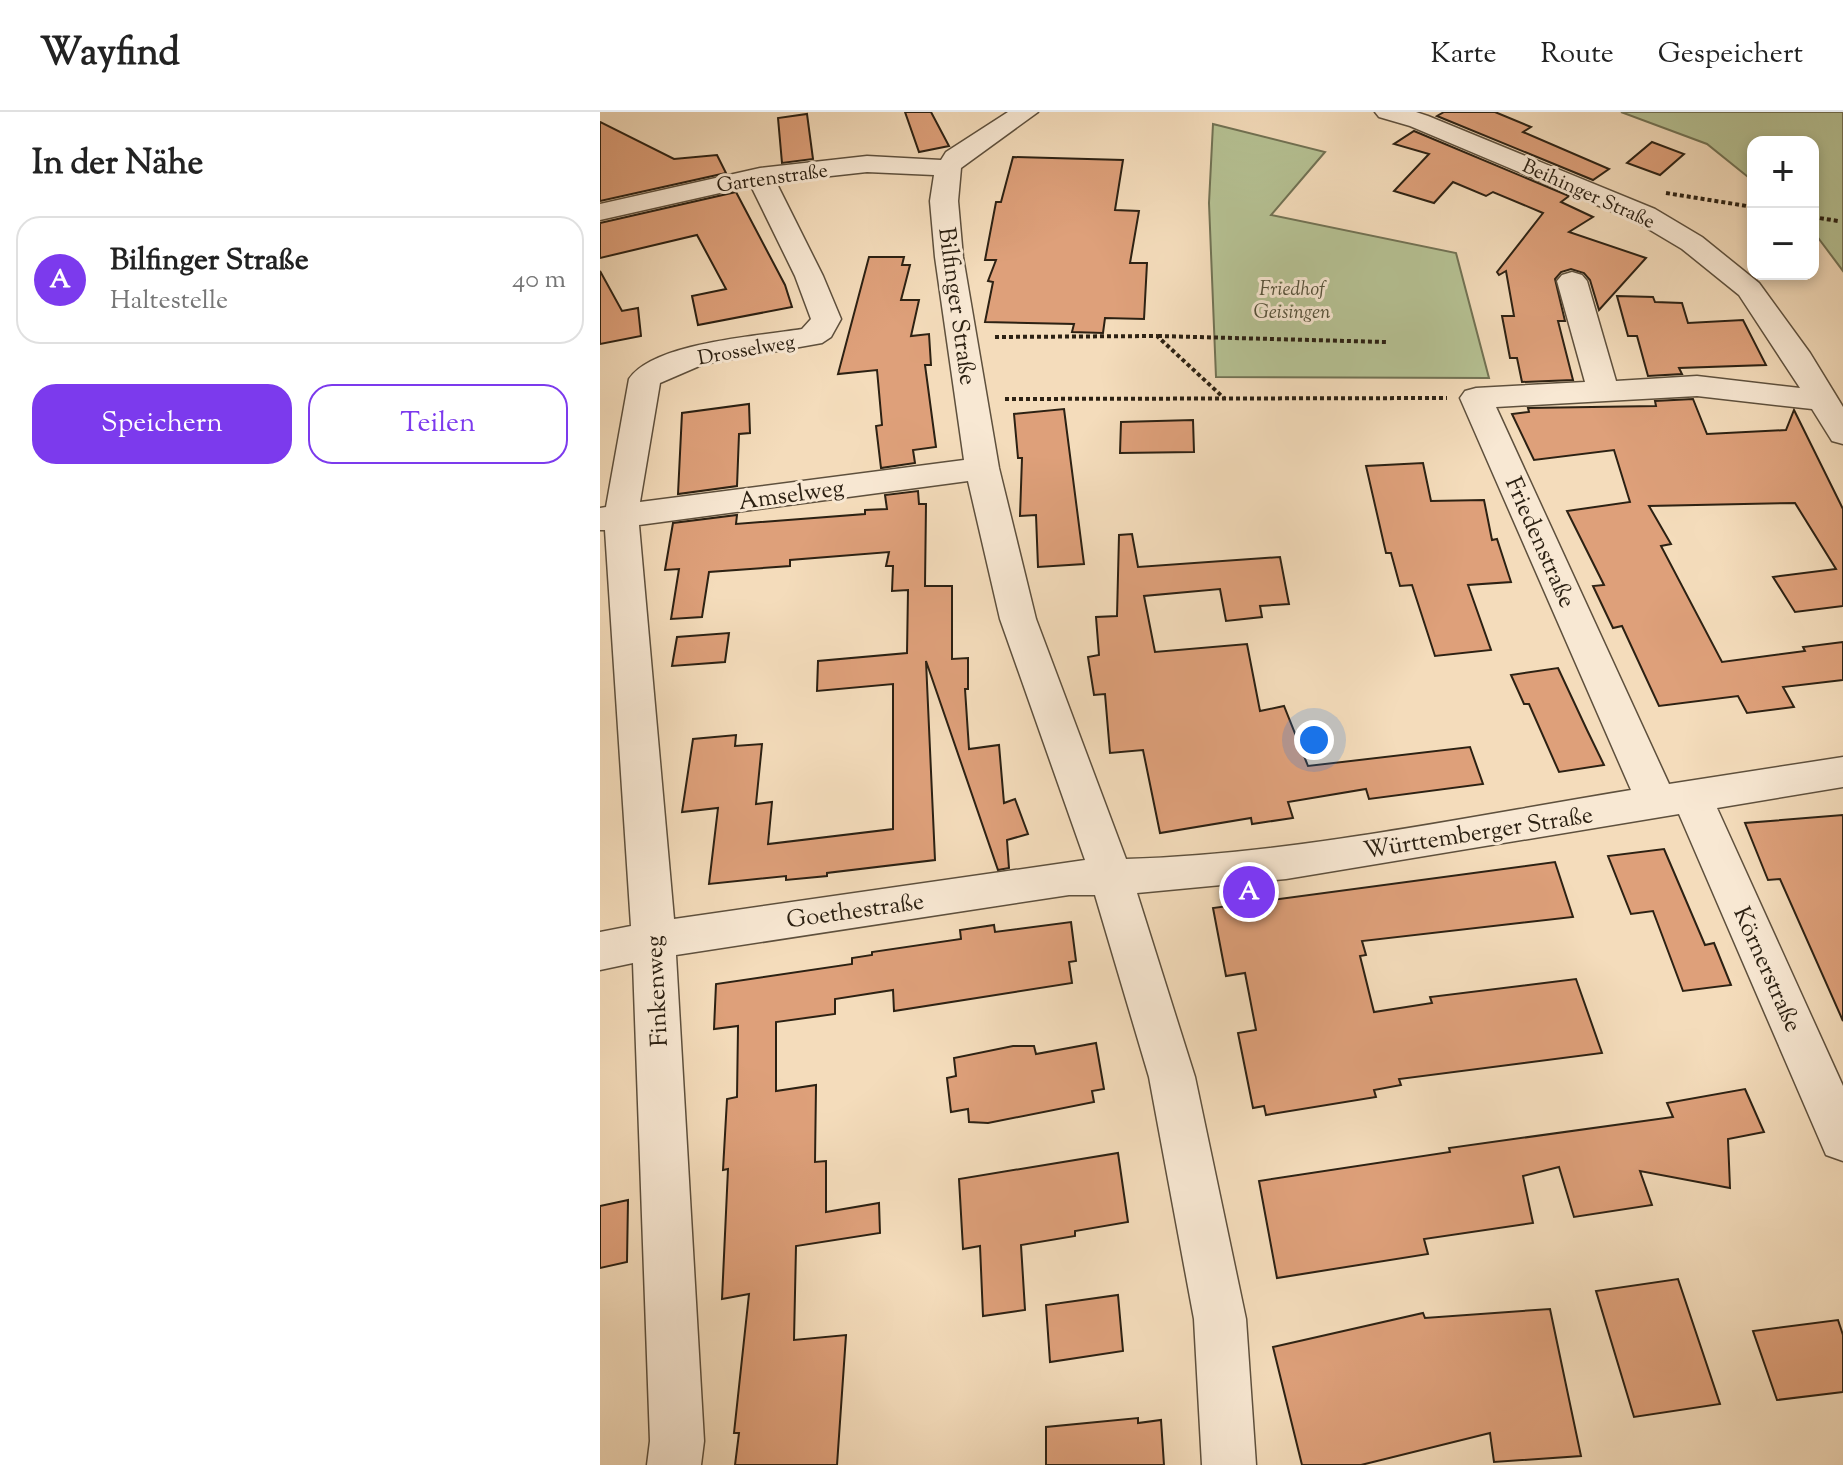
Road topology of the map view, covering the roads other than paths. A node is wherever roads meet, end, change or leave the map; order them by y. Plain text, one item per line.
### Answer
1 (1025, 112) edge
2 (1388, 112) edge
3 (948, 168) junction
4 (760, 176) junction
5 (600, 212) edge
6 (1572, 281) dead end
7 (1603, 389) junction
8 (1823, 400) junction
9 (1843, 434) edge
10 (982, 468) junction
11 (610, 518) edge
12 (1843, 772) edge
13 (1675, 801) junction
14 (1111, 876) junction
15 (654, 940) junction
16 (600, 951) edge
17 (1843, 1139) edge
18 (674, 1465) edge
19 (1229, 1465) edge

1 - 3 street
2 - 8 street, Beihinger Straße
3 - 4 street, Gartenstraße
3 - 10 street, Bilfinger Straße
4 - 5 street, Gartenstraße
4 - 11 street, Drosselweg
6 - 7 street
7 - 8 street
7 - 13 street, Friedenstraße
8 - 9 street, Beihinger Straße
10 - 11 street, Amselweg
10 - 14 street, Bilfinger Straße
11 - 15 street, Finkenweg
12 - 13 street, Württemberger Straße
13 - 14 street, Württemberger Straße
13 - 17 street, Körnerstraße
14 - 15 street, Goethestraße
14 - 19 street, Bilfinger Straße
15 - 16 street, Goethestraße
15 - 18 street, Finkenweg

